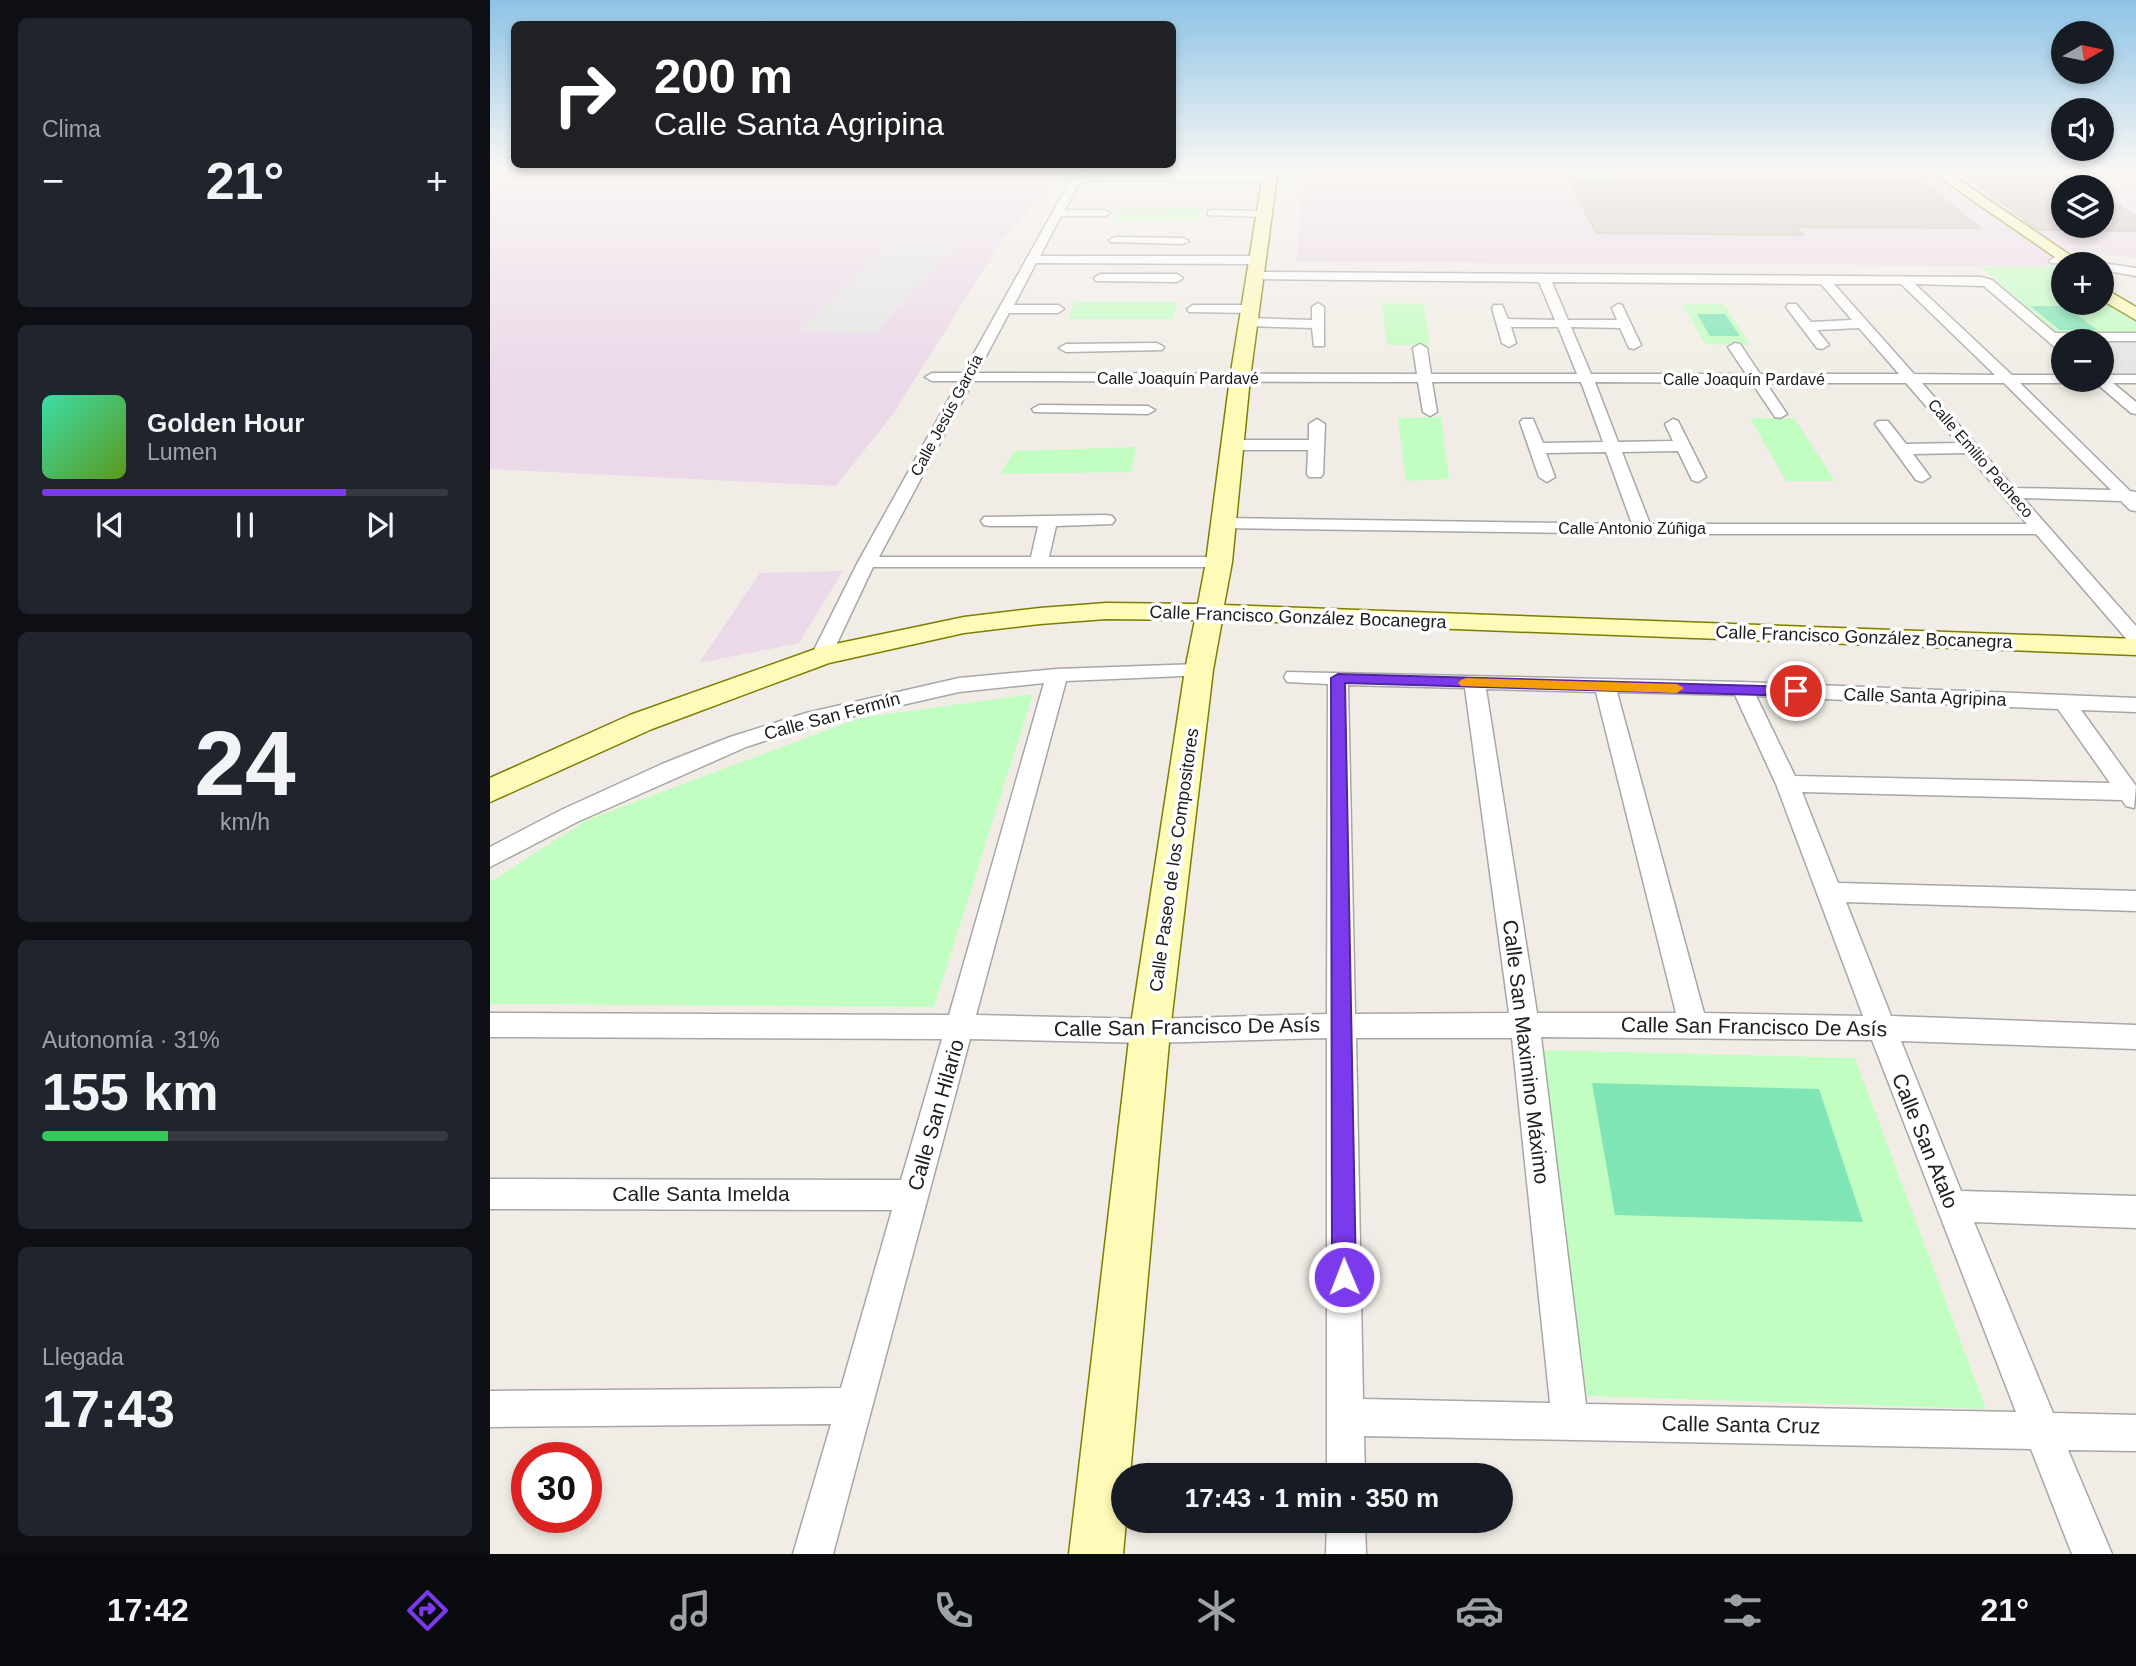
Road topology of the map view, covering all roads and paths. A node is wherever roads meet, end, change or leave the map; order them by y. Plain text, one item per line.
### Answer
1 (1041, 241) edge
2 (1132, 241) edge
3 (1147, 241) junction
4 (1183, 241) dead end
5 (1262, 241) edge
6 (2026, 241) edge
7 (2041, 241) edge
8 (2058, 252) edge
9 (2051, 258) edge
10 (1031, 259) junction
11 (1140, 260) junction
12 (1258, 268) junction
13 (2114, 269) edge
14 (2136, 272) edge
15 (1100, 278) dead end
16 (1135, 278) junction
17 (1177, 278) dead end
18 (1544, 278) junction
19 (1824, 279) junction
20 (1904, 280) junction
21 (2114, 289) edge
22 (2114, 300) edge
23 (2136, 304) edge
24 (1318, 307) dead end
25 (1792, 307) dead end
26 (1498, 308) dead end
27 (1618, 308) dead end
28 (1003, 309) junction
29 (1058, 309) dead end
30 (1193, 310) dead end
31 (2136, 315) edge
32 (1251, 316) junction
33 (1503, 323) junction
34 (1562, 323) junction
35 (1319, 324) junction
36 (1623, 324) junction
37 (1863, 324) junction
38 (1807, 326) junction
39 (2051, 337) edge
40 (2114, 337) edge
41 (2136, 337) edge
42 (1319, 343) dead end
43 (1509, 343) dead end
44 (1634, 345) dead end
45 (1822, 345) dead end
46 (1111, 347) junction
47 (1157, 347) dead end
48 (1735, 347) dead end
49 (1066, 348) dead end
50 (1420, 348) dead end
51 (932, 377) dead end
52 (968, 377) junction
53 (1240, 378) junction
54 (1424, 378) junction
55 (1586, 379) junction
56 (1756, 379) junction
57 (2051, 379) edge
58 (2114, 379) edge
59 (2136, 379) edge
60 (1913, 380) junction
61 (2009, 380) junction
62 (2114, 391) edge
63 (1094, 393) junction
64 (1039, 409) dead end
65 (1149, 410) dead end
66 (2136, 410) edge
67 (1430, 412) dead end
68 (1780, 414) dead end
69 (1528, 422) dead end
70 (1317, 424) dead end
71 (1673, 424) dead end
72 (1883, 424) dead end
73 (1232, 445) junction
74 (1316, 445) junction
75 (1682, 446) junction
76 (1610, 447) junction
77 (1537, 448) junction
78 (1973, 448) junction
79 (1901, 449) junction
80 (1315, 474) dead end
81 (1547, 477) dead end
82 (1698, 477) dead end
83 (1922, 477) dead end
84 (2010, 493) junction
85 (2132, 499) edge
86 (1106, 520) dead end
87 (990, 521) dead end
88 (1048, 521) junction
89 (1223, 523) junction
90 (1643, 529) junction
91 (2042, 529) junction
92 (867, 562) junction
93 (1219, 562) junction
94 (1038, 563) junction
95 (1210, 612) junction
96 (2136, 638) edge
97 (2136, 647) edge
98 (821, 656) junction
99 (1199, 670) junction
100 (1057, 675) junction
101 (1294, 677) dead end
102 (1338, 678) junction
103 (1475, 683) junction
104 (1605, 687) junction
105 (1742, 689) junction
106 (2065, 703) junction
107 (2136, 705) edge
108 (1787, 784) junction
109 (490, 791) edge
110 (2132, 798) edge
111 (490, 858) edge
112 (1828, 892) junction
113 (2136, 901) edge
114 (490, 1025) edge
115 (1525, 1025) junction
116 (1693, 1025) junction
117 (1340, 1026) junction
118 (961, 1027) junction
119 (1881, 1028) junction
120 (1150, 1031) junction
121 (2136, 1037) edge
122 (490, 1194) edge
123 (912, 1195) junction
124 (1951, 1206) junction
125 (2136, 1212) edge
126 (853, 1406) junction
127 (490, 1409) edge
128 (1347, 1417) junction
129 (1570, 1422) junction
130 (2043, 1431) junction
131 (2136, 1433) edge
132 (1346, 1463) edge
133 (1346, 1533) edge
134 (813, 1554) edge
135 (1096, 1554) edge
136 (1346, 1554) edge
137 (2092, 1554) edge

1 - 10 street, Calle Jesús García
2 - 3 street
3 - 4 street
3 - 11 street
5 - 12 street, Calle Paseo de los Compositores
6 - 9 street
7 - 8 street
10 - 11 street
10 - 28 street, Calle Jesús García
11 - 12 street
11 - 16 street
12 - 18 street
12 - 32 street, Calle Paseo de los Compositores
13 - 14 street
15 - 16 street
16 - 17 street
18 - 19 street
18 - 34 street
19 - 20 street
19 - 37 street, Calle Emilio Pacheco
20 - 39 street
20 - 61 street
21 - 23 street
22 - 31 street
24 - 35 street
25 - 38 street
26 - 33 street
27 - 36 street
28 - 29 street
28 - 52 street, Calle Jesús García
30 - 32 street
32 - 35 street
32 - 53 street, Calle Paseo de los Compositores
33 - 34 street
33 - 43 street
34 - 36 street
34 - 55 street
35 - 42 street
36 - 44 street
37 - 38 street
37 - 60 street, Calle Emilio Pacheco
38 - 45 street
40 - 41 street
46 - 47 street
46 - 49 street
46 - 63 street
48 - 56 street
50 - 54 street
51 - 52 street, Calle Joaquín Pardavé
52 - 63 street, Calle Joaquín Pardavé
52 - 92 street, Calle Jesús García
53 - 54 street, Calle Joaquín Pardavé
53 - 63 street, Calle Joaquín Pardavé
53 - 73 street, Calle Paseo de los Compositores
54 - 55 street, Calle Joaquín Pardavé
54 - 67 street
55 - 56 street, Calle Joaquín Pardavé
55 - 76 street
56 - 60 street, Calle Joaquín Pardavé
56 - 68 street
57 - 61 street, Calle Joaquín Pardavé
58 - 59 street
60 - 61 street, Calle Joaquín Pardavé
60 - 78 street, Calle Emilio Pacheco
61 - 85 street
62 - 66 street
63 - 64 street
63 - 65 street
69 - 77 street
70 - 74 street
71 - 75 street
72 - 79 street
73 - 74 street
73 - 89 street, Calle Paseo de los Compositores
74 - 80 street
75 - 76 street
75 - 82 street
76 - 77 street
76 - 90 street
77 - 81 street
78 - 79 street
78 - 84 street, Calle Emilio Pacheco
79 - 83 street
84 - 85 street
84 - 91 street, Calle Emilio Pacheco
86 - 88 street
87 - 88 street
88 - 94 street
89 - 90 street, Calle Antonio Zúñiga
89 - 93 street, Calle Paseo de los Compositores
90 - 91 street, Calle Antonio Zúñiga
91 - 96 street, Calle Emilio Pacheco
92 - 94 street
92 - 98 street, Calle Jesús García
93 - 94 street
93 - 95 street, Calle Paseo de los Compositores
95 - 97 street, Calle Francisco González Bocanegra
95 - 98 street, Calle Francisco González Bocanegra
95 - 99 street, Calle Paseo de los Compositores
98 - 109 street, Calle Francisco González Bocanegra
99 - 100 street, Calle San Fermín
99 - 120 street, Calle Paseo de los Compositores
100 - 111 street, Calle San Fermín
100 - 118 street, Calle San Hilario
101 - 102 street, Calle Santa Agripina
102 - 103 street, Calle Santa Agripina
102 - 117 street
103 - 104 street, Calle Santa Agripina
103 - 115 street, Calle San Maximino Máximo
104 - 105 street, Calle Santa Agripina
104 - 116 street
105 - 106 street, Calle Santa Agripina
105 - 108 street, Calle San Atalo
106 - 107 street, Calle Santa Agripina
106 - 110 street
108 - 110 street
108 - 112 street, Calle San Atalo
112 - 113 street
112 - 119 street, Calle San Atalo
114 - 118 street, Calle San Francisco De Asís
115 - 116 street, Calle San Francisco De Asís
115 - 117 street, Calle San Francisco De Asís
115 - 129 street, Calle San Maximino Máximo
116 - 119 street, Calle San Francisco De Asís
117 - 120 street, Calle San Francisco De Asís
117 - 128 street
118 - 120 street, Calle San Francisco De Asís
118 - 123 street, Calle San Hilario
119 - 121 street, Calle San Francisco De Asís
119 - 124 street, Calle San Atalo
120 - 135 street, Calle Paseo de los Compositores
122 - 123 street, Calle Santa Imelda
123 - 126 street, Calle San Hilario
124 - 125 street
124 - 130 street, Calle San Atalo
126 - 127 street
126 - 134 street, Calle San Hilario
128 - 129 street, Calle Santa Cruz
128 - 132 street
129 - 130 street, Calle Santa Cruz
130 - 131 street, Calle Santa Cruz
130 - 137 street, Calle San Atalo
133 - 136 street

